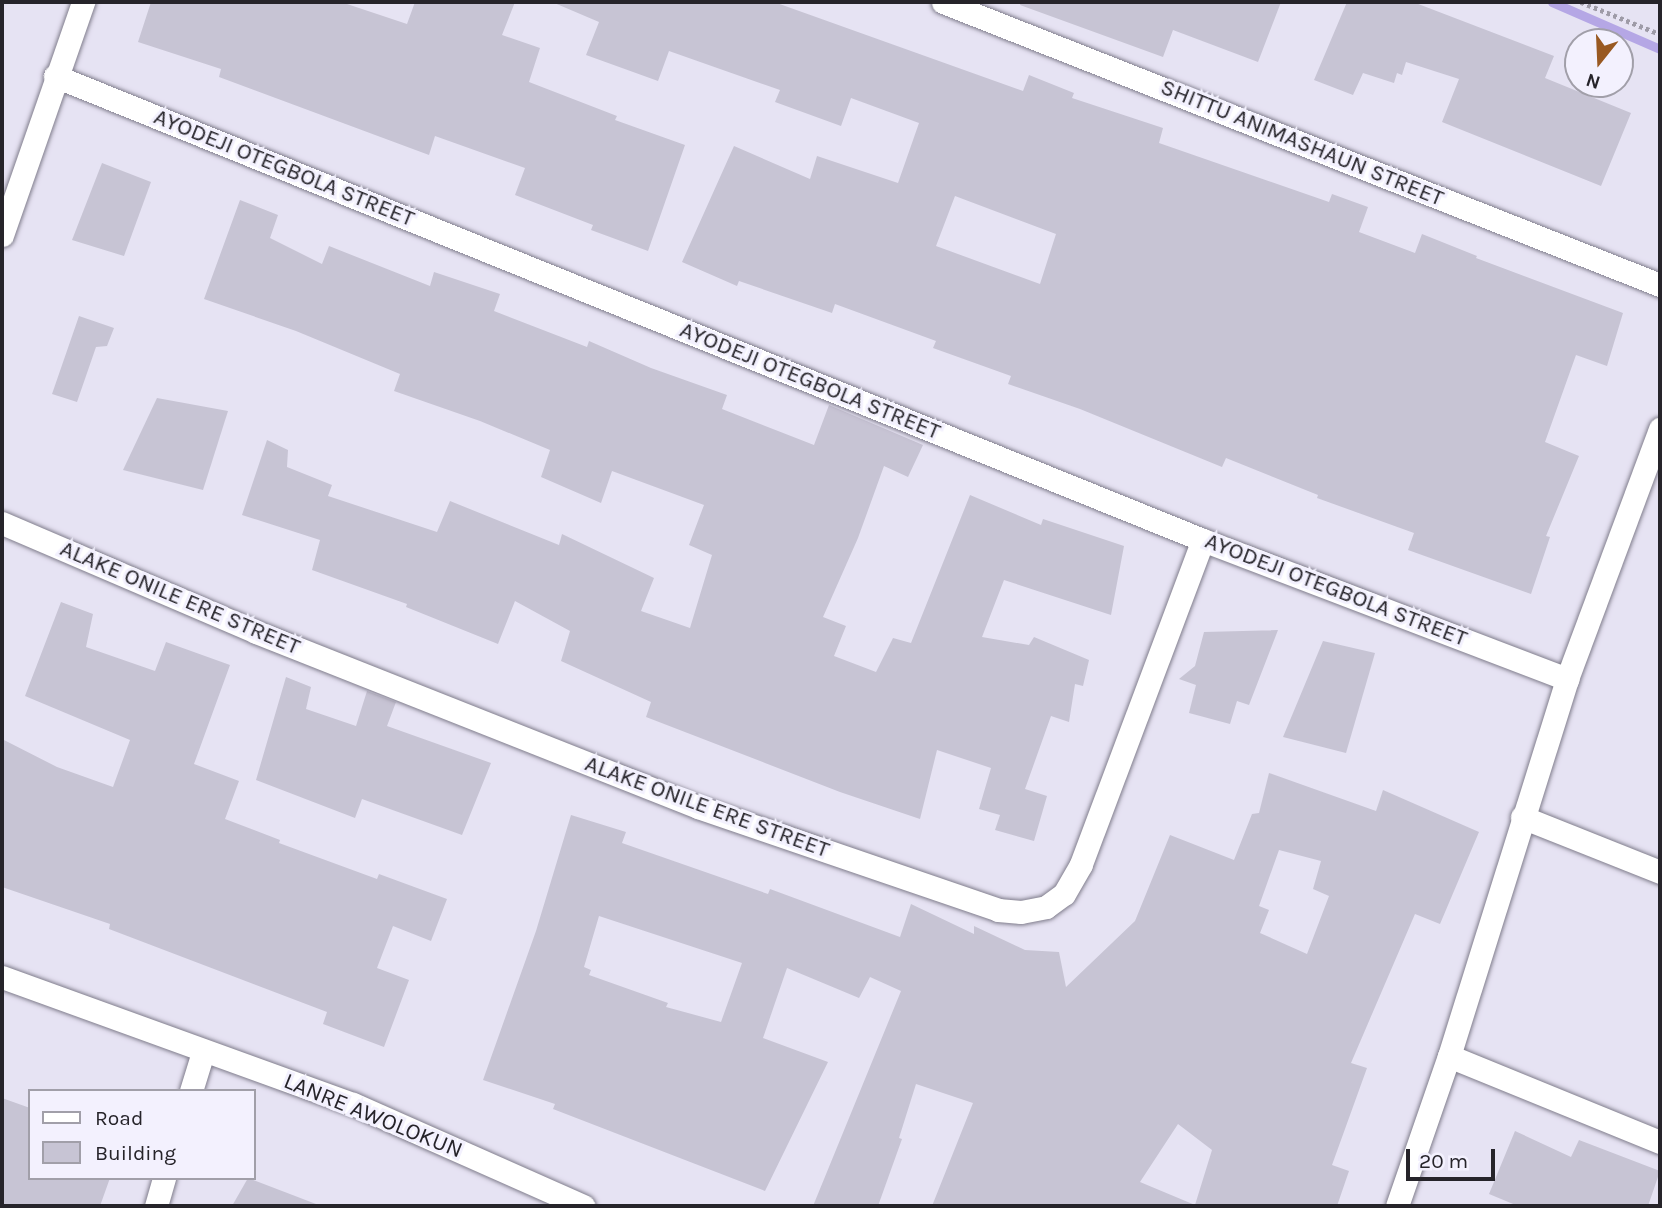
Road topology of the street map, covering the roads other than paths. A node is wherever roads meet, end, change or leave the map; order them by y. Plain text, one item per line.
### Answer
1 (83, 2) edge
2 (943, 2) edge
3 (55, 76) junction
4 (2, 235) edge
5 (1660, 285) edge
6 (1660, 429) edge
7 (2, 523) edge
8 (1203, 540) junction
9 (1567, 679) junction
10 (1522, 817) junction
11 (1660, 872) edge
12 (2, 977) edge
13 (203, 1052) junction
14 (1449, 1056) junction
15 (192, 1089) edge
16 (1660, 1142) edge
17 (163, 1180) edge
18 (156, 1206) edge
19 (583, 1206) edge
20 (1397, 1206) edge

1 - 3 street
2 - 5 street, SHITTU ANIMASHAUN STREET
3 - 4 street
3 - 8 street, AYODEJI OTEGBOLA STREET
6 - 9 street
7 - 8 street, ALAKE ONILE ERE STREET
8 - 9 street, AYODEJI OTEGBOLA STREET
9 - 10 street
10 - 11 street
10 - 14 street
12 - 13 street, LANRE AWOLOKUN
13 - 15 street
13 - 19 street, LANRE AWOLOKUN
14 - 16 street
14 - 20 street
17 - 18 street

